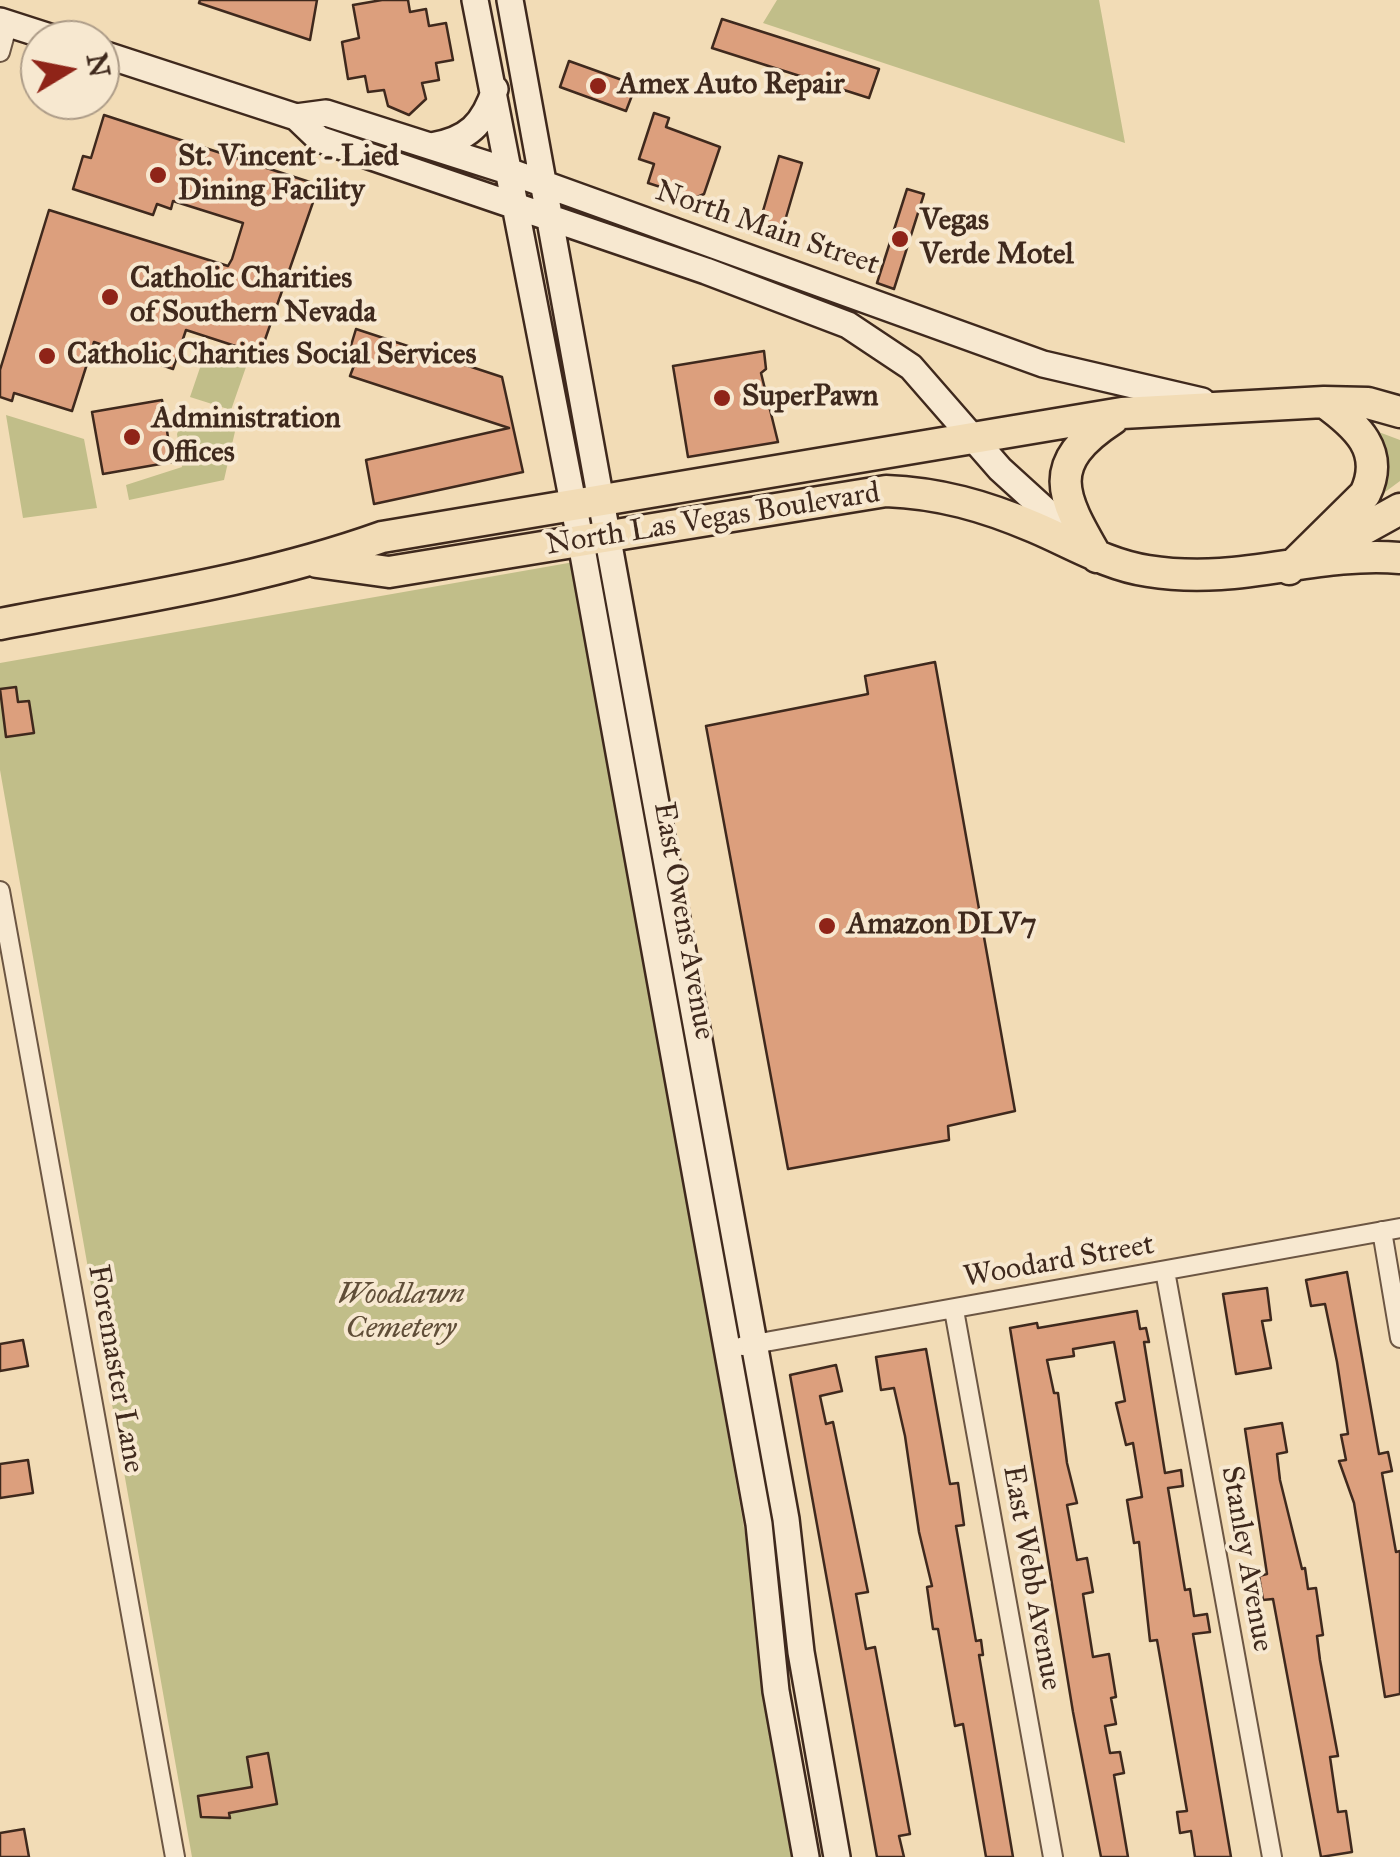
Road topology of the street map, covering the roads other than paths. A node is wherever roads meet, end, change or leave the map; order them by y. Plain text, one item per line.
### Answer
1 (474, 0) edge
2 (510, 0) edge
3 (4, 22) edge
4 (0, 52) edge
5 (120, 59) edge
6 (495, 89) junction
7 (296, 116) junction
8 (431, 146) junction
9 (511, 172) junction
10 (545, 185) junction
11 (517, 206) junction
12 (552, 219) junction
13 (1400, 393) edge
14 (1324, 402) junction
15 (1219, 404) junction
16 (1400, 412) edge
17 (1122, 413) junction
18 (974, 440) junction
19 (588, 502) junction
20 (1400, 509) edge
21 (595, 537) junction
22 (1098, 557) junction
23 (1400, 558) edge
24 (313, 562) junction
25 (1288, 569) junction
26 (0, 624) edge
27 (0, 890) edge
28 (1391, 1230) edge
29 (1165, 1271) junction
30 (954, 1310) junction
31 (1400, 1338) edge
32 (754, 1344) junction
33 (728, 1349) junction
34 (175, 1857) edge
35 (806, 1857) edge
36 (837, 1857) edge
37 (1054, 1857) edge
38 (1272, 1857) edge

1 - 6 main road, East Owens Avenue
2 - 10 main road, East Owens Avenue
3 - 4 street
5 - 7 main road, North Main Street
6 - 8 main road
6 - 9 main road, East Owens Avenue
7 - 8 main road, North Main Street
7 - 11 main road, North Main Street
8 - 9 main road, North Main Street
9 - 10 main road, North Main Street
9 - 11 main road, East Owens Avenue
10 - 12 main road, East Owens Avenue
10 - 15 main road, North Main Street
11 - 12 main road, North Main Street
11 - 19 main road, East Owens Avenue
12 - 18 main road, North Main Street
12 - 19 main road, East Owens Avenue
13 - 14 main road
14 - 15 main road, North Las Vegas Boulevard
14 - 16 main road, North Las Vegas Boulevard
14 - 25 main road
15 - 17 main road, North Las Vegas Boulevard
17 - 18 main road, North Las Vegas Boulevard
17 - 22 main road
18 - 19 main road, North Las Vegas Boulevard
18 - 22 main road, North Main Street
19 - 21 main road, East Owens Avenue
19 - 24 main road, North Las Vegas Boulevard
20 - 25 main road
21 - 22 main road, North Las Vegas Boulevard
21 - 24 main road, North Las Vegas Boulevard
21 - 32 main road, East Owens Avenue
21 - 33 main road, East Owens Avenue
22 - 25 main road, North Las Vegas Boulevard
23 - 25 main road, North Las Vegas Boulevard
24 - 26 main road, North Las Vegas Boulevard
27 - 34 street, Foremaster Lane
28 - 29 street, Woodard Street
28 - 31 street
29 - 30 street, Woodard Street
29 - 38 street, Stanley Avenue
30 - 32 street, Woodard Street
30 - 37 street, East Webb Avenue
32 - 33 street, Woodard Street
32 - 36 main road, East Owens Avenue
33 - 35 main road, East Owens Avenue

